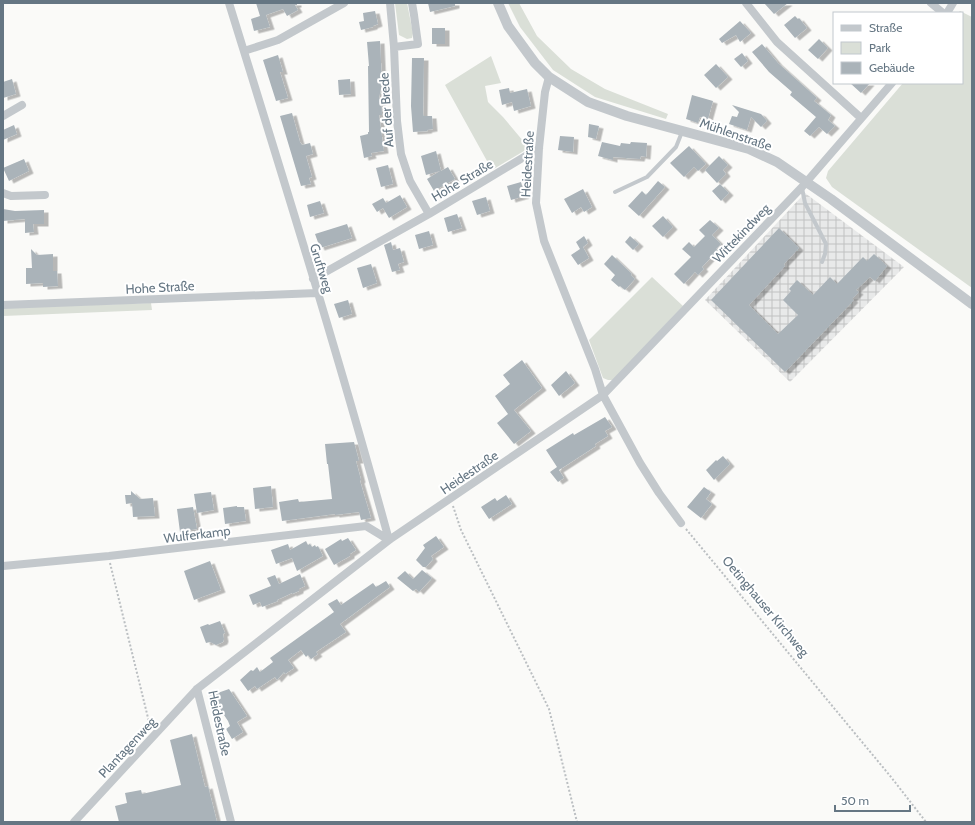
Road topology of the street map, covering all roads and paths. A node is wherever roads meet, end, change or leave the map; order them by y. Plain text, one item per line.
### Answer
1 (229, 3) edge
2 (344, 3) edge
3 (390, 3) edge
4 (412, 3) edge
5 (498, 3) edge
6 (746, 3) edge
7 (931, 3) edge
8 (953, 3) edge
9 (942, 12) edge
10 (948, 12) edge
11 (394, 47) junction
12 (244, 51) junction
13 (549, 77) junction
14 (891, 84) edge
15 (22, 104) dead end
16 (3, 116) edge
17 (861, 118) junction
18 (683, 130) junction
19 (539, 148) junction
20 (804, 185) junction
21 (615, 192) dead end
22 (3, 193) edge
23 (45, 195) dead end
24 (429, 214) junction
25 (822, 262) dead end
26 (313, 279) junction
27 (317, 293) junction
28 (972, 304) edge
29 (3, 305) edge
30 (603, 395) junction
31 (451, 498) junction
32 (681, 523) joint
33 (389, 540) junction
34 (109, 556) junction
35 (3, 566) edge
36 (197, 689) junction
37 (153, 737) junction
38 (74, 822) edge
39 (231, 822) edge
40 (577, 822) edge
41 (926, 822) edge

1 - 12 street, Gruftweg
2 - 12 street
3 - 11 street, Auf der Brede
4 - 11 street
5 - 13 street, Mühlenstraße
6 - 17 street
7 - 9 street
8 - 10 street
11 - 24 street, Auf der Brede
12 - 26 street, Gruftweg
13 - 18 street, Mühlenstraße
13 - 19 street, Heidestraße
14 - 17 street, Wittekindweg
15 - 16 street
17 - 20 street, Wittekindweg
18 - 20 street, Mühlenstraße
18 - 21 lane
19 - 24 street, Hohe Straße
19 - 30 street, Heidestraße
20 - 25 lane
20 - 28 street, Mühlenstraße
20 - 30 street, Wittekindweg
22 - 23 street
24 - 26 street, Hohe Straße
26 - 27 street, Gruftweg
27 - 29 street, Hohe Straße
27 - 33 street, Gruftweg
30 - 31 street, Heidestraße
30 - 32 street
31 - 33 street, Heidestraße
31 - 40 path
32 - 41 path, Oetinghauser Kirchweg
33 - 34 street, Wulferkamp
33 - 36 street, Heidestraße
34 - 35 street, Wulferkamp
34 - 37 path
36 - 37 street, Plantagenweg
36 - 39 street, Heidestraße
37 - 38 street, Plantagenweg

